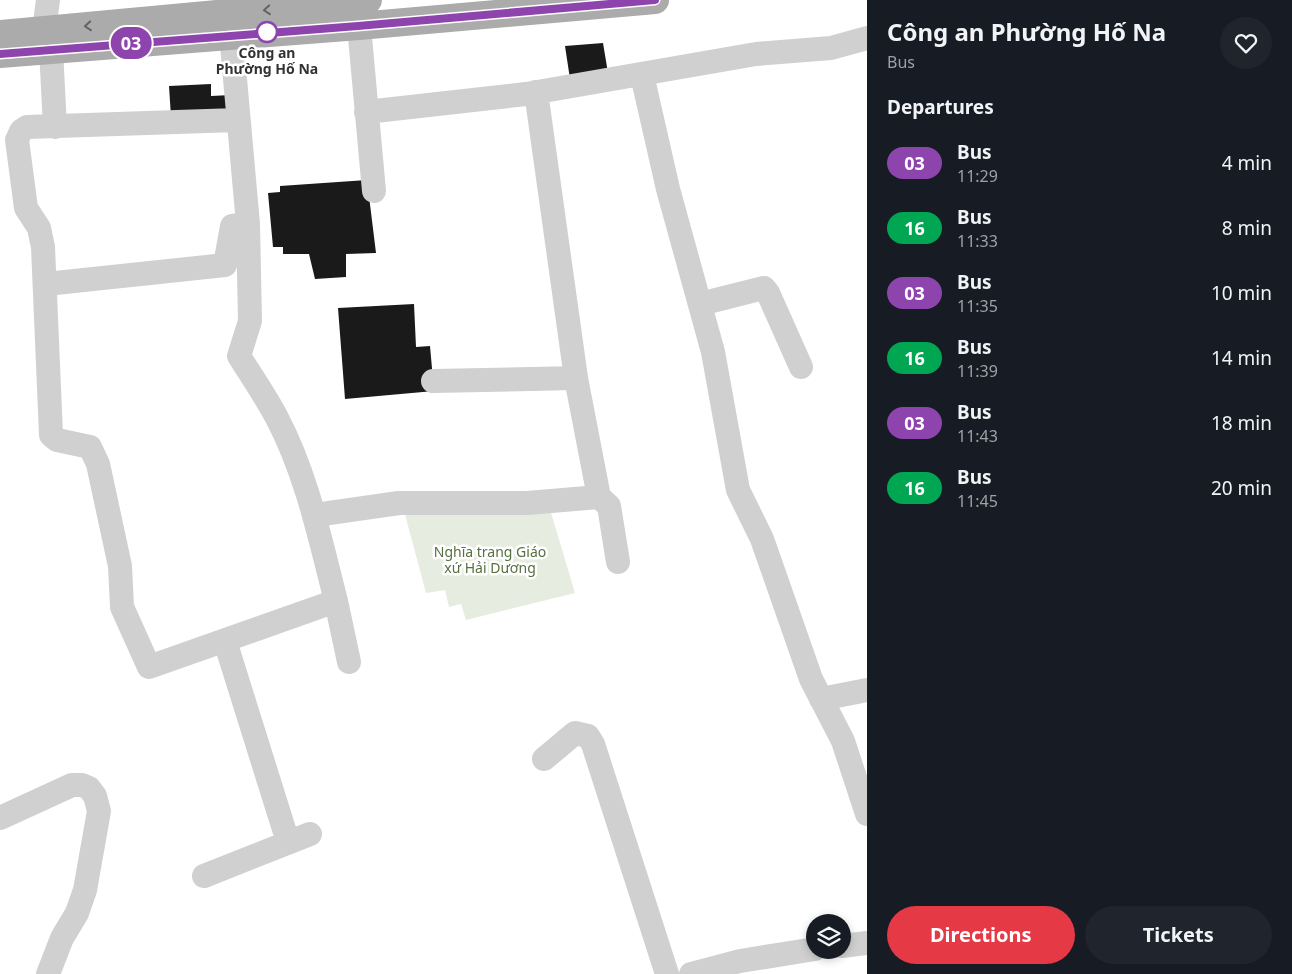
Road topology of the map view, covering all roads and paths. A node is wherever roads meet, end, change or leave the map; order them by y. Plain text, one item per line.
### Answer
1 (48, 0) edge
2 (368, 0) edge
3 (654, 0) edge
4 (565, 4) edge
5 (358, 26) junction
6 (0, 34) edge
7 (231, 34) junction
8 (867, 38) edge
9 (48, 40) junction
10 (0, 54) edge
11 (642, 75) junction
12 (536, 92) junction
13 (366, 112) junction
14 (237, 120) junction
15 (55, 126) junction
16 (374, 191) dead end
17 (248, 224) junction
18 (46, 284) junction
19 (700, 304) junction
20 (801, 367) dead end
21 (576, 378) junction
22 (433, 381) dead end
23 (599, 497) junction
24 (315, 515) junction
25 (618, 562) dead end
26 (336, 600) junction
27 (225, 640) junction
28 (348, 662) dead end
29 (867, 690) edge
30 (821, 699) junction
31 (544, 759) dead end
32 (867, 814) edge
33 (0, 818) edge
34 (310, 834) dead end
35 (288, 842) junction
36 (204, 876) dead end
37 (867, 943) edge
38 (851, 945) edge
39 (806, 951) edge
40 (48, 974) edge
41 (667, 974) edge
42 (691, 974) edge

1 - 9 street
2 -> 9 main road
3 - 4 main road
4 - 5 main road
5 - 7 main road
5 - 13 street
6 - 9 main road
7 - 9 main road
7 - 14 street
8 - 11 street
9 - 10 main road
9 - 15 street
11 - 12 street
11 - 19 street
12 - 13 street
12 - 21 street
13 - 16 street
14 - 15 street
14 - 17 street
15 - 18 street
17 - 18 street
17 - 24 street
18 - 27 street
19 - 20 street
19 - 30 street
21 - 22 street
21 - 23 street
23 - 24 street
23 - 25 street
24 - 26 street
26 - 27 street
26 - 28 street
27 - 35 street
29 - 30 street
30 - 32 street
31 - 41 street
33 - 40 street
34 - 35 street
35 - 36 street
37 - 38 street
39 - 42 street

